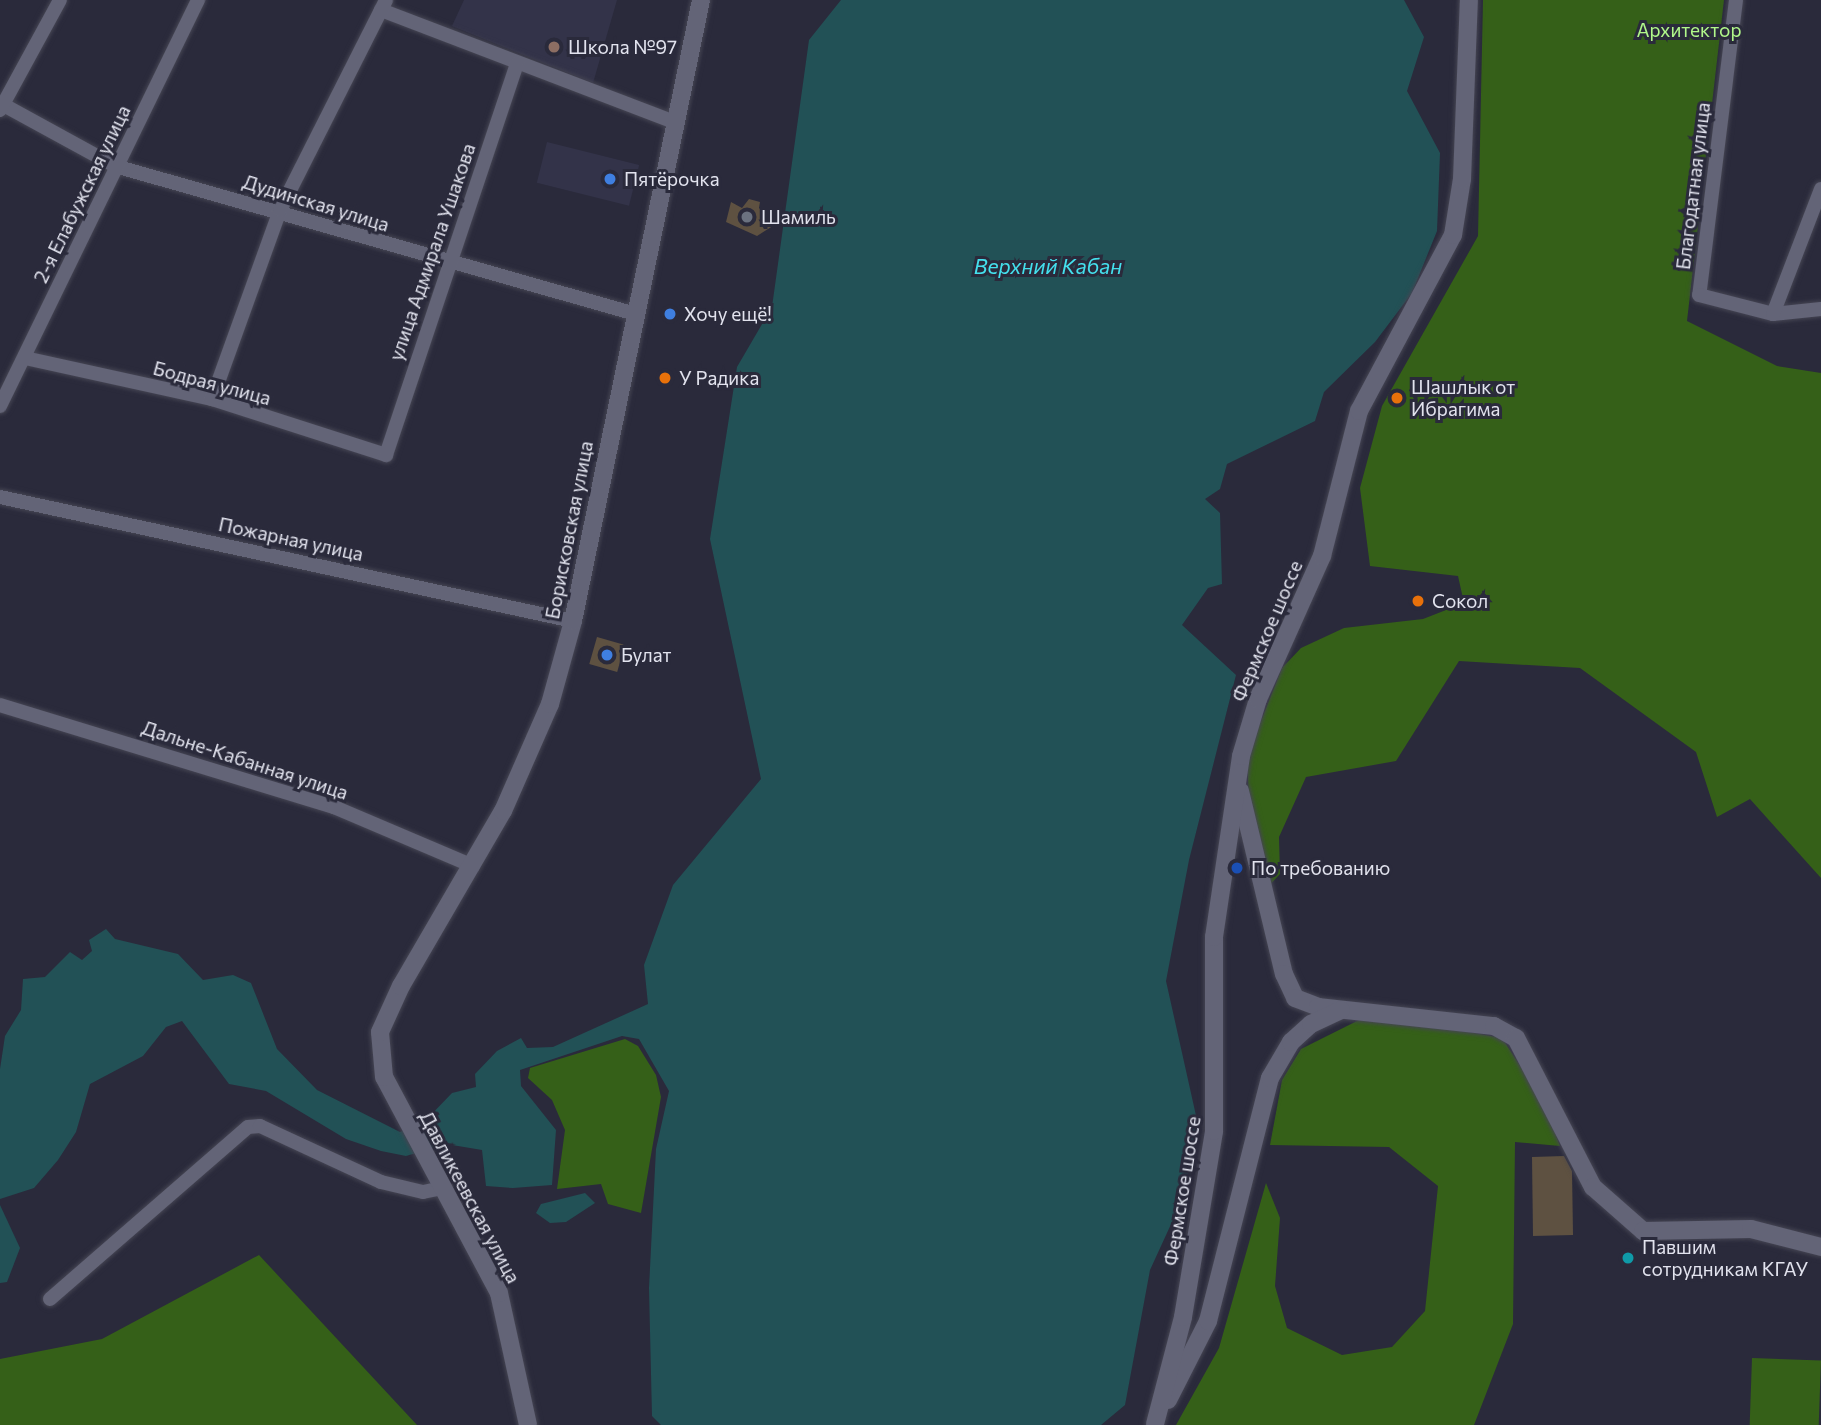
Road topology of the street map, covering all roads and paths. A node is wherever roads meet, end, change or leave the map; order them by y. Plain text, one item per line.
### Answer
1 (60, 0) edge
2 (198, 0) edge
3 (701, 0) edge
4 (1469, 0) edge
5 (1735, 0) edge
6 (383, 5) edge
7 (517, 63) junction
8 (1, 106) edge
9 (676, 122) junction
10 (115, 166) junction
11 (1821, 189) edge
12 (279, 211) junction
13 (446, 263) junction
14 (1821, 309) edge
15 (632, 313) junction
16 (1773, 314) junction
17 (25, 358) junction
18 (212, 399) junction
19 (0, 405) edge
20 (386, 455) joint
21 (0, 497) edge
22 (573, 621) junction
23 (0, 705) edge
24 (1241, 756) junction
25 (473, 866) junction
26 (1344, 1009) junction
27 (380, 1032) joint
28 (442, 1188) junction
29 (1821, 1247) edge
30 (50, 1299) dead end
31 (528, 1425) edge
32 (1154, 1425) edge

1 - 8 street
2 - 10 street, 2-я Елабужская улица
3 - 9 street, Борисковская улица
4 - 24 street, Фермское шоссе
5 - 16 street, Благодатная улица
6 - 7 street
6 - 12 street
7 - 9 street
7 - 13 street, улица Адмирала Ушакова
8 - 10 street, Дудинская улица
9 - 15 street, Борисковская улица
10 - 12 street, Дудинская улица
10 - 17 street, 2-я Елабужская улица
11 - 16 street
12 - 13 street, Дудинская улица
12 - 18 street
13 - 15 street, Дудинская улица
13 - 20 street, улица Адмирала Ушакова
14 - 16 street, Благодатная улица
15 - 22 street, Борисковская улица
17 - 18 street, Бодрая улица
17 - 19 street, 2-я Елабужская улица
18 - 20 street, Бодрая улица
21 - 22 street, Пожарная улица
22 - 25 street, Борисковская улица
23 - 25 street, Дальне-Кабанная улица
24 - 26 street
24 - 32 street, Фермское шоссе
25 - 27 street, Борисковская улица
26 - 29 street
26 - 32 street, Фермское шоссе
27 - 28 street, Давликеевская улица
28 - 30 street
28 - 31 street, Давликеевская улица

